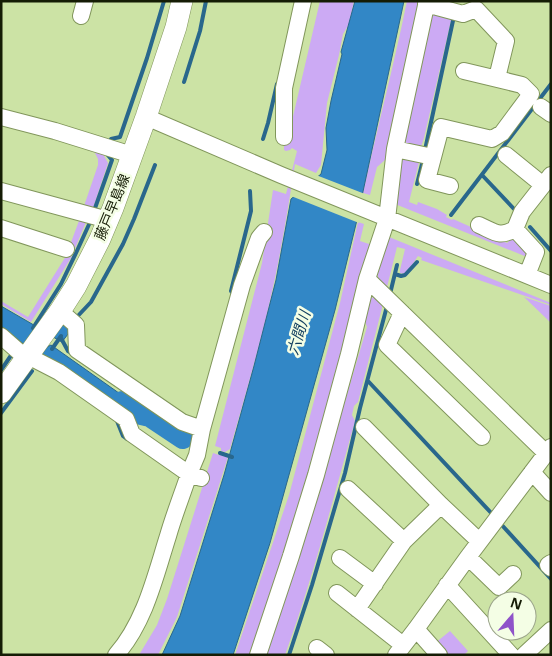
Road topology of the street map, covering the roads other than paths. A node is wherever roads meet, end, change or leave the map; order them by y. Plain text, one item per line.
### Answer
1 (182, 1) edge
2 (303, 1) edge
3 (427, 3) edge
4 (464, 71) dead end
5 (497, 78) junction
6 (146, 116) junction
7 (1, 117) edge
8 (284, 137) dead end
9 (395, 149) junction
10 (132, 155) junction
11 (427, 156) junction
12 (506, 156) dead end
13 (547, 180) edge
14 (450, 186) dead end
15 (1, 191) edge
16 (380, 216) junction
17 (95, 217) junction
18 (479, 225) dead end
19 (1, 228) edge
20 (515, 229) junction
21 (264, 232) dead end
22 (66, 249) dead end
23 (527, 275) junction
24 (366, 279) junction
25 (551, 285) edge
26 (393, 305) junction
27 (69, 319) junction
28 (1, 336) edge
29 (32, 349) junction
30 (3, 386) edge
31 (364, 427) dead end
32 (199, 428) junction
33 (482, 437) dead end
34 (548, 450) edge
35 (532, 472) junction
36 (195, 476) junction
37 (348, 489) dead end
38 (551, 493) edge
39 (442, 505) junction
40 (404, 541) junction
41 (480, 541) junction
42 (468, 557) junction
43 (340, 558) dead end
44 (551, 563) edge
45 (551, 568) edge
46 (513, 574) dead end
47 (375, 584) junction
48 (447, 585) junction
49 (337, 593) dead end
50 (358, 609) junction
51 (416, 629) junction
52 (551, 630) edge
53 (399, 646) edge
54 (116, 655) edge
55 (258, 655) edge
56 (439, 655) edge
57 (511, 655) edge
58 (524, 655) edge

1 - 6 main road, 藤戸早島線
2 - 8 street
3 - 5 street
3 - 9 street
4 - 5 street
5 - 11 street
6 - 10 main road, 藤戸早島線
6 - 16 street
7 - 10 street
9 - 11 street
9 - 16 street
10 - 17 main road, 藤戸早島線
11 - 14 street
12 - 13 street
13 - 20 street
15 - 17 street
16 - 23 street
16 - 24 street
17 - 27 main road, 藤戸早島線
18 - 20 street
19 - 22 street
20 - 23 street
21 - 32 street
23 - 25 street
24 - 26 street
24 - 55 street
26 - 33 street
26 - 34 street
27 - 29 main road, 藤戸早島線
27 - 32 street
28 - 29 street
29 - 30 main road, 藤戸早島線
29 - 36 street
31 - 39 street
32 - 36 street
34 - 35 street
35 - 38 street
35 - 41 street
36 - 54 street
37 - 40 street
39 - 40 street
39 - 41 street
40 - 47 street
41 - 42 street
42 - 46 street
42 - 48 street
43 - 47 street
44 - 45 street
47 - 50 street
48 - 51 street
48 - 57 street
49 - 50 street
50 - 53 street
51 - 53 street
51 - 56 street
52 - 58 street

